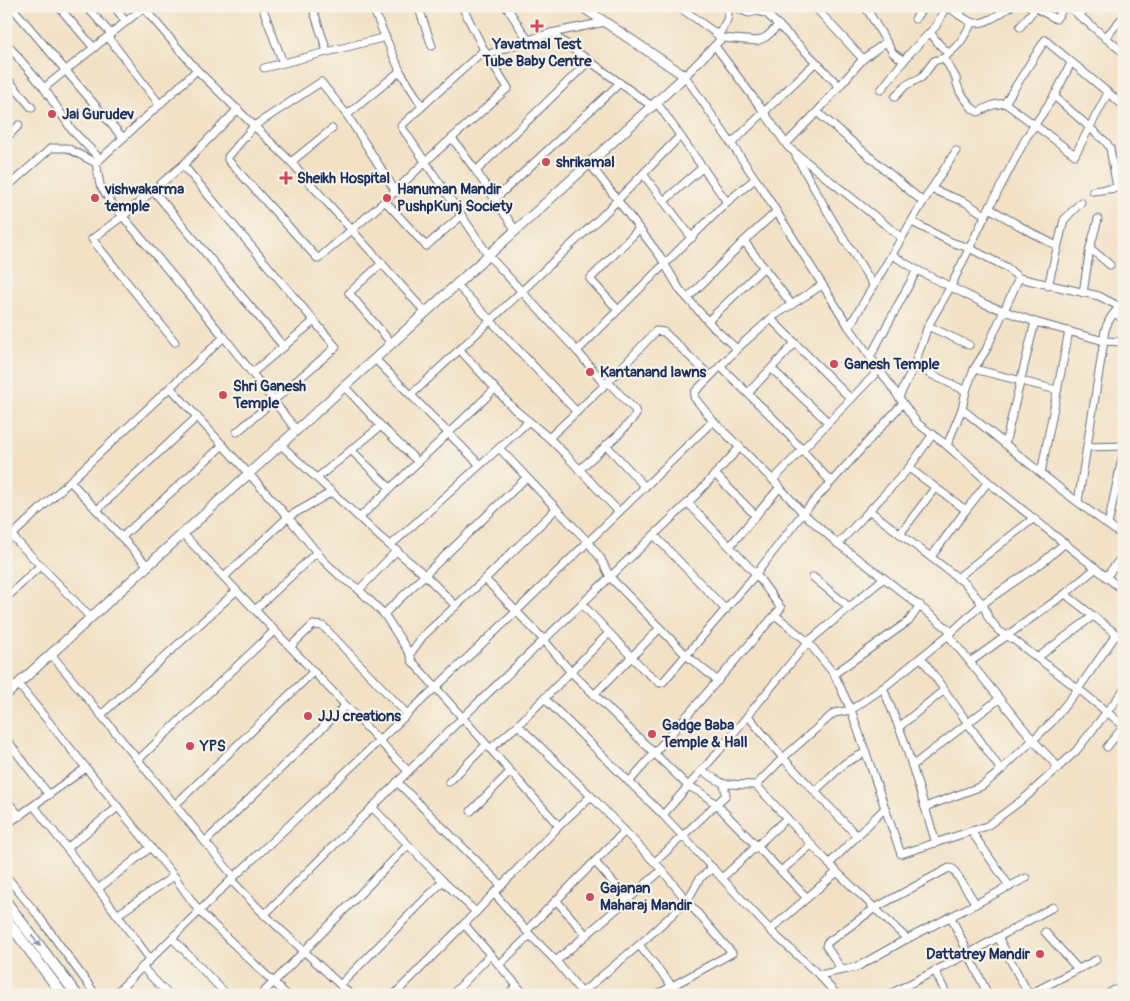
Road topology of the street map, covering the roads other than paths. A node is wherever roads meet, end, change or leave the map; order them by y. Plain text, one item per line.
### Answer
1 (11, 6) edge
2 (58, 6) edge
3 (86, 6) edge
4 (114, 6) edge
5 (262, 6) edge
6 (312, 6) edge
7 (372, 6) edge
8 (418, 6) edge
9 (462, 6) edge
10 (506, 6) edge
11 (581, 6) edge
12 (677, 6) edge
13 (729, 6) edge
14 (814, 6) edge
15 (865, 6) edge
16 (924, 6) edge
17 (964, 6) edge
18 (1010, 6) edge
19 (1066, 6) edge
20 (1087, 6) edge
21 (143, 7) edge
22 (1034, 7) edge
23 (952, 9) edge
24 (742, 10) dead end
25 (1079, 16) junction
26 (1124, 16) edge
27 (915, 19) dead end
28 (126, 22) junction
29 (605, 22) junction
30 (972, 22) junction
31 (779, 25) junction
32 (1020, 27) dead end
33 (930, 32) junction
34 (551, 33) junction
35 (109, 35) junction
36 (386, 37) junction
37 (720, 37) junction
38 (1105, 38) junction
39 (528, 40) junction
40 (886, 42) junction
41 (6, 43) edge
42 (432, 46) dead end
43 (715, 46) junction
44 (94, 48) junction
45 (328, 52) junction
46 (485, 52) junction
47 (1124, 53) edge
48 (946, 55) junction
49 (863, 59) junction
50 (589, 61) junction
51 (904, 61) junction
52 (816, 62) junction
53 (283, 63) junction
54 (1071, 63) junction
55 (264, 68) dead end
56 (66, 70) junction
57 (197, 70) junction
58 (400, 71) junction
59 (685, 76) junction
60 (6, 77) edge
61 (620, 83) junction
62 (838, 86) junction
63 (44, 88) junction
64 (881, 90) dead end
65 (1108, 93) junction
66 (1054, 96) junction
67 (895, 97) dead end
68 (1005, 102) junction
69 (160, 105) junction
70 (655, 105) junction
71 (422, 106) junction
72 (1124, 106) edge
73 (32, 108) dead end
74 (238, 109) junction
75 (764, 112) junction
76 (817, 112) junction
77 (346, 115) junction
78 (19, 125) dead end
79 (1034, 125) junction
80 (254, 126) junction
81 (1090, 127) junction
82 (332, 129) dead end
83 (680, 136) junction
84 (6, 138) edge
85 (124, 138) junction
86 (452, 138) junction
87 (732, 143) junction
88 (786, 144) junction
89 (793, 151) junction
90 (956, 151) dead end
91 (98, 161) junction
92 (291, 162) junction
93 (425, 162) junction
94 (590, 164) junction
95 (183, 165) junction
96 (703, 167) junction
97 (476, 170) junction
98 (643, 174) junction
99 (755, 179) junction
100 (6, 188) edge
101 (1120, 188) edge
102 (931, 189) junction
103 (153, 190) junction
104 (1092, 190) dead end
105 (396, 192) junction
106 (495, 199) junction
107 (618, 200) junction
108 (664, 201) junction
109 (385, 202) junction
110 (727, 202) junction
111 (923, 202) junction
112 (1081, 202) dead end
113 (987, 211) junction
114 (776, 212) junction
115 (124, 216) junction
116 (461, 216) junction
117 (1098, 219) dead end
118 (912, 222) junction
119 (353, 230) junction
120 (638, 230) junction
121 (516, 231) junction
122 (692, 238) junction
123 (902, 238) junction
124 (744, 240) junction
125 (1057, 246) junction
126 (969, 248) junction
127 (1090, 248) junction
128 (892, 255) junction
129 (489, 256) junction
130 (382, 263) junction
131 (665, 264) junction
132 (1110, 264) dead end
133 (764, 267) junction
134 (917, 270) junction
135 (1019, 278) junction
136 (457, 285) junction
137 (822, 285) junction
138 (874, 286) junction
139 (951, 286) junction
140 (1048, 286) junction
141 (521, 291) junction
142 (1083, 293) junction
143 (688, 298) junction
144 (792, 304) junction
145 (1122, 305) edge
146 (618, 310) junction
147 (1004, 311) junction
148 (426, 313) junction
149 (1115, 313) junction
150 (771, 319) junction
151 (491, 320) junction
152 (314, 321) junction
153 (708, 321) junction
154 (1124, 321) edge
155 (1035, 322) junction
156 (928, 326) junction
157 (849, 327) junction
158 (1069, 331) junction
159 (224, 337) junction
160 (1104, 341) junction
161 (175, 342) dead end
162 (1124, 342) edge
163 (795, 343) junction
164 (392, 344) junction
165 (969, 345) dead end
166 (284, 347) junction
167 (737, 349) junction
168 (460, 350) junction
169 (577, 351) junction
170 (870, 357) junction
171 (376, 359) junction
172 (720, 366) junction
173 (914, 366) junction
174 (772, 369) junction
175 (974, 369) junction
176 (879, 370) junction
177 (252, 373) junction
178 (710, 376) junction
179 (1021, 381) junction
180 (606, 383) junction
181 (170, 387) junction
182 (345, 387) junction
183 (495, 389) junction
184 (1057, 390) junction
185 (966, 391) junction
186 (748, 393) junction
187 (411, 395) junction
188 (851, 399) junction
189 (901, 400) junction
190 (274, 401) junction
191 (962, 409) junction
192 (576, 412) junction
193 (197, 417) junction
194 (529, 422) junction
195 (713, 422) junction
196 (828, 422) junction
197 (381, 426) junction
198 (297, 431) junction
199 (238, 432) dead end
200 (449, 433) junction
201 (932, 434) junction
202 (549, 438) junction
203 (1006, 444) junction
204 (223, 445) junction
205 (281, 445) junction
206 (606, 445) junction
207 (947, 445) junction
208 (740, 447) junction
209 (1087, 447) junction
210 (1124, 447) edge
211 (499, 448) junction
212 (351, 450) junction
213 (802, 450) junction
214 (418, 462) junction
215 (480, 465) junction
216 (909, 468) junction
217 (579, 470) junction
218 (1041, 473) junction
219 (249, 474) junction
220 (715, 474) junction
221 (317, 478) junction
222 (526, 478) junction
223 (773, 480) junction
224 (70, 481) junction
225 (831, 482) junction
226 (988, 482) junction
227 (645, 487) junction
228 (780, 487) junction
229 (390, 488) junction
230 (936, 488) junction
231 (332, 492) junction
232 (1078, 502) junction
233 (688, 503) junction
234 (556, 509) junction
235 (97, 510) junction
236 (966, 510) junction
237 (870, 511) junction
238 (619, 512) junction
239 (803, 514) junction
240 (756, 516) junction
241 (288, 518) junction
242 (359, 518) junction
243 (1034, 518) junction
244 (1108, 525) junction
245 (183, 534) junction
246 (900, 534) junction
247 (654, 535) junction
248 (1124, 536) edge
249 (122, 537) junction
250 (9, 538) edge
251 (588, 542) junction
252 (1065, 543) junction
253 (838, 544) junction
254 (730, 546) junction
255 (394, 548) junction
256 (317, 552) junction
257 (1124, 554) edge
258 (931, 557) junction
259 (41, 565) junction
260 (148, 566) junction
261 (1096, 568) junction
262 (756, 574) junction
263 (425, 575) junction
264 (224, 577) junction
265 (813, 577) dead end
266 (1106, 577) junction
267 (610, 578) junction
268 (884, 578) junction
269 (957, 578) junction
270 (485, 579) junction
271 (359, 590) junction
272 (236, 591) junction
273 (1124, 591) edge
274 (1065, 594) junction
275 (6, 598) edge
276 (582, 604) junction
277 (982, 604) junction
278 (920, 605) junction
279 (456, 606) junction
280 (850, 608) junction
281 (255, 610) junction
282 (726, 610) junction
283 (515, 612) junction
284 (384, 614) junction
285 (775, 615) junction
286 (1093, 616) junction
287 (91, 618) junction
288 (660, 628) junction
289 (274, 631) junction
290 (609, 633) junction
291 (950, 633) junction
292 (1116, 635) junction
293 (1007, 636) junction
294 (544, 640) junction
295 (1124, 640) edge
296 (808, 642) junction
297 (290, 647) junction
298 (51, 654) junction
299 (410, 654) junction
300 (686, 655) junction
301 (632, 657) junction
302 (921, 657) junction
303 (1037, 658) junction
304 (970, 662) junction
305 (313, 672) junction
306 (570, 672) junction
307 (834, 674) junction
308 (718, 681) junction
309 (18, 684) junction
310 (436, 686) junction
311 (883, 688) junction
312 (1078, 689) junction
313 (944, 690) junction
314 (1124, 690) edge
315 (6, 695) edge
316 (594, 695) junction
317 (544, 698) junction
318 (999, 699) junction
319 (345, 706) junction
320 (851, 710) junction
321 (1107, 712) junction
322 (407, 714) junction
323 (101, 715) junction
324 (748, 716) junction
325 (463, 717) junction
326 (968, 723) junction
327 (518, 725) junction
328 (1124, 726) edge
329 (898, 727) junction
330 (6, 739) edge
331 (1032, 740) junction
332 (378, 741) junction
333 (488, 747) junction
334 (1107, 747) dead end
335 (866, 752) junction
336 (655, 754) junction
337 (783, 758) junction
338 (138, 760) junction
339 (912, 766) junction
340 (1058, 767) junction
341 (86, 768) junction
342 (1001, 770) junction
343 (408, 771) junction
344 (702, 771) junction
345 (510, 772) junction
346 (398, 782) junction
347 (449, 782) dead end
348 (630, 782) junction
349 (724, 784) junction
350 (688, 786) junction
351 (756, 786) junction
352 (815, 791) junction
353 (49, 795) junction
354 (591, 796) junction
355 (6, 800) edge
356 (716, 804) junction
357 (34, 806) junction
358 (175, 806) junction
359 (118, 807) junction
360 (372, 807) junction
361 (924, 807) junction
362 (885, 808) junction
363 (471, 811) dead end
364 (20, 816) junction
365 (663, 816) junction
366 (787, 818) junction
367 (6, 825) edge
368 (559, 826) junction
369 (625, 831) junction
370 (971, 831) junction
371 (682, 835) junction
372 (857, 836) junction
373 (205, 842) junction
374 (936, 843) junction
375 (408, 844) junction
376 (811, 844) junction
377 (756, 846) junction
378 (151, 847) junction
379 (67, 848) junction
380 (595, 862) junction
381 (655, 862) junction
382 (830, 864) junction
383 (713, 868) junction
384 (662, 870) junction
385 (781, 872) junction
386 (837, 872) junction
387 (6, 876) edge
388 (174, 876) junction
389 (232, 878) junction
390 (722, 878) junction
391 (1026, 878) dead end
392 (443, 881) junction
393 (501, 885) junction
394 (1010, 887) junction
395 (98, 888) junction
396 (494, 893) junction
397 (807, 898) junction
398 (628, 899) junction
399 (556, 900) junction
400 (687, 901) junction
401 (6, 902) edge
402 (976, 904) junction
403 (1053, 907) dead end
404 (875, 908) junction
405 (199, 911) junction
406 (476, 912) junction
407 (117, 915) junction
408 (264, 915) junction
409 (951, 917) junction
410 (6, 919) edge
411 (464, 924) junction
412 (770, 930) junction
413 (1045, 932) dead end
414 (528, 933) junction
415 (586, 935) junction
416 (998, 937) junction
417 (172, 938) junction
418 (906, 939) junction
419 (639, 945) junction
420 (304, 951) junction
421 (968, 954) junction
422 (490, 955) junction
423 (150, 959) junction
424 (1096, 960) dead end
425 (556, 961) junction
426 (499, 965) junction
427 (142, 967) junction
428 (1078, 969) junction
429 (842, 970) junction
430 (935, 971) junction
431 (819, 975) junction
432 (274, 982) junction
433 (340, 985) junction
434 (517, 986) junction
435 (672, 986) junction
436 (1114, 990) dead end
437 (398, 993) edge
438 (581, 994) edge
439 (63, 995) edge
440 (77, 995) edge
441 (96, 995) edge
442 (114, 995) edge
443 (169, 995) edge
444 (227, 995) edge
445 (261, 995) edge
446 (287, 995) edge
447 (351, 995) edge
448 (452, 995) edge
449 (507, 995) edge
450 (525, 995) edge
451 (656, 995) edge
452 (837, 995) edge
453 (888, 995) edge
454 (947, 995) edge
455 (988, 995) edge
456 (1028, 995) edge
457 (1106, 995) edge

1 - 56 street
2 - 44 street
3 - 35 street
4 - 28 street
5 - 53 street
6 - 45 street
7 - 36 street
8 - 42 street
9 - 46 street
10 - 39 street
11 - 29 street
12 - 37 street
13 - 37 street
14 - 49 street
15 - 40 street
16 - 27 street
17 - 23 street
18 - 30 street
19 - 22 street
19 - 25 street
20 - 25 street
21 - 28 street
21 - 57 street
22 - 32 street
23 - 30 street
23 - 33 street
24 - 31 street
25 - 38 street
26 - 38 street
28 - 35 street
29 - 34 street
29 - 59 street
30 - 48 street
31 - 37 street
31 - 52 street
33 - 48 street
33 - 51 street
34 - 39 street
34 - 50 street
35 - 44 street
35 - 69 street
36 - 45 street
36 - 58 street
37 - 43 street
38 - 47 street
39 - 46 street
40 - 49 street
40 - 51 street
41 - 63 street
43 - 59 street
43 - 75 street
44 - 56 street
45 - 53 street
46 - 71 street
46 - 86 street
48 - 67 street
48 - 68 street
49 - 62 street
50 - 61 street
50 - 97 street
51 - 64 street
52 - 62 street
52 - 75 street
53 - 55 street
54 - 65 street
54 - 66 street
54 - 68 street
56 - 63 street
56 - 85 street
57 - 69 street
57 - 74 street
58 - 71 street
58 - 77 street
59 - 70 street
59 - 87 street
60 - 73 street
61 - 70 street
61 - 106 street
62 - 76 street
63 - 91 street
65 - 72 street
65 - 81 street
66 - 79 street
66 - 81 street
68 - 79 street
69 - 85 street
70 - 83 street
70 - 94 street
71 - 93 street
74 - 80 street
74 - 95 street
75 - 87 street
75 - 88 street
76 - 88 street
76 - 111 street
77 - 80 street
77 - 105 street
78 - 84 street
79 - 81 street
79 - 113 street
80 - 92 street
80 - 119 street
81 - 101 street
82 - 92 street
83 - 96 street
83 - 98 street
85 - 91 street
86 - 93 street
86 - 97 street
87 - 99 street
88 - 89 street
89 - 123 street
89 - 138 street
90 - 102 street
91 - 100 street
91 - 115 street
92 - 119 street
93 - 105 street
93 - 116 street
94 - 107 street
94 - 121 street
95 - 103 street
95 - 152 street
96 - 108 street
96 - 110 street
97 - 106 street
98 - 107 street
98 - 108 street
99 - 110 street
99 - 114 street
101 - 104 street
102 - 111 street
102 - 113 street
103 - 115 street
103 - 166 street
105 - 109 street
106 - 121 street
107 - 120 street
107 - 141 street
108 - 122 street
109 - 116 street
109 - 119 street
110 - 122 street
111 - 118 street
112 - 125 street
113 - 125 street
113 - 126 street
114 - 124 street
114 - 137 street
115 - 159 street
115 - 161 street
116 - 129 street
117 - 127 street
118 - 123 street
118 - 126 street
119 - 130 street
120 - 131 street
120 - 146 street
121 - 129 street
122 - 131 street
123 - 128 street
124 - 133 street
124 - 143 street
125 - 140 street
126 - 135 street
126 - 139 street
127 - 132 street
127 - 142 street
128 - 134 street
128 - 138 street
129 - 136 street
129 - 141 street
130 - 148 street
130 - 164 street
131 - 143 street
131 - 146 street
133 - 144 street
133 - 153 street
134 - 139 street
134 - 170 street
135 - 140 street
135 - 147 street
136 - 148 street
136 - 151 street
137 - 144 street
137 - 157 street
138 - 157 street
139 - 147 street
139 - 156 street
140 - 142 street
141 - 151 street
141 - 169 street
142 - 145 street
143 - 153 street
144 - 150 street
145 - 149 street
146 - 169 street
147 - 155 street
147 - 175 street
148 - 164 street
149 - 154 street
149 - 160 street
150 - 163 street
150 - 167 street
151 - 168 street
151 - 192 street
152 - 166 street
152 - 190 street
153 - 167 street
155 - 158 street
155 - 179 street
156 - 165 street
156 - 173 street
157 - 170 street
158 - 160 street
158 - 184 street
159 - 177 street
159 - 181 street
160 - 162 street
160 - 209 street
163 - 174 street
163 - 188 street
164 - 171 street
166 - 177 street
167 - 172 street
168 - 183 street
168 - 187 street
169 - 180 street
170 - 176 street
171 - 182 street
171 - 187 street
172 - 178 street
172 - 186 street
173 - 185 street
173 - 189 street
174 - 186 street
174 - 196 street
175 - 179 street
175 - 185 street
176 - 188 street
176 - 189 street
177 - 190 street
178 - 180 street
178 - 195 street
179 - 184 street
179 - 203 street
180 - 192 street
180 - 206 street
181 - 193 street
181 - 224 street
182 - 197 street
182 - 198 street
183 - 194 street
183 - 200 street
184 - 218 street
185 - 191 street
186 - 213 street
187 - 200 street
188 - 196 street
189 - 201 street
189 - 225 street
190 - 198 street
190 - 199 street
191 - 203 street
191 - 207 street
192 - 202 street
193 - 204 street
193 - 235 street
194 - 202 street
194 - 211 street
195 - 208 street
195 - 227 street
196 - 213 street
197 - 212 street
197 - 214 street
198 - 205 street
200 - 214 street
200 - 215 street
201 - 207 street
201 - 216 street
202 - 217 street
203 - 218 street
204 - 219 street
204 - 249 street
205 - 219 street
205 - 221 street
206 - 217 street
206 - 227 street
207 - 226 street
208 - 220 street
208 - 223 street
209 - 210 street
209 - 232 street
210 - 244 street
211 - 215 street
211 - 222 street
212 - 221 street
212 - 229 street
213 - 223 street
213 - 225 street
214 - 229 street
215 - 255 street
216 - 230 street
216 - 237 street
217 - 238 street
218 - 232 street
219 - 241 street
219 - 245 street
220 - 233 street
220 - 240 street
221 - 231 street
222 - 234 street
222 - 263 street
223 - 228 street
224 - 235 street
224 - 250 street
225 - 239 street
226 - 236 street
226 - 243 street
227 - 238 street
228 - 239 street
228 - 240 street
229 - 242 street
230 - 236 street
230 - 246 street
231 - 241 street
231 - 242 street
232 - 244 street
233 - 247 street
233 - 254 street
234 - 251 street
234 - 270 street
235 - 249 street
236 - 258 street
237 - 246 street
237 - 253 street
238 - 251 street
239 - 253 street
239 - 262 street
240 - 254 street
241 - 256 street
241 - 264 street
242 - 255 street
243 - 252 street
243 - 269 street
244 - 248 street
245 - 260 street
245 - 264 street
246 - 258 street
247 - 267 street
247 - 282 street
249 - 260 street
250 - 259 street
251 - 267 street
251 - 283 street
252 - 261 street
252 - 277 street
253 - 268 street
254 - 262 street
255 - 263 street
255 - 271 street
256 - 271 street
256 - 281 street
257 - 266 street
258 - 269 street
259 - 275 street
259 - 287 street
260 - 287 street
261 - 266 street
261 - 274 street
262 - 282 street
262 - 285 street
263 - 279 street
263 - 284 street
264 - 272 street
265 - 280 street
266 - 273 street
267 - 276 street
267 - 288 street
268 - 278 street
268 - 280 street
269 - 277 street
270 - 279 street
270 - 283 street
271 - 284 street
272 - 281 street
272 - 323 street
274 - 286 street
274 - 293 street
276 - 290 street
276 - 294 street
277 - 291 street
277 - 293 street
278 - 291 street
278 - 307 street
279 - 299 street
280 - 296 street
281 - 289 street
282 - 300 street
283 - 294 street
283 - 310 street
284 - 299 street
285 - 296 street
285 - 308 street
286 - 292 street
286 - 303 street
287 - 298 street
288 - 300 street
288 - 301 street
289 - 297 street
289 - 338 street
290 - 301 street
290 - 306 street
291 - 302 street
291 - 304 street
292 - 295 street
292 - 312 street
293 - 303 street
293 - 304 street
294 - 306 street
294 - 325 street
296 - 307 street
296 - 324 street
297 - 305 street
297 - 322 street
298 - 309 street
298 - 323 street
299 - 310 street
300 - 301 street
300 - 308 street
301 - 316 street
302 - 311 street
302 - 313 street
303 - 312 street
304 - 318 street
305 - 319 street
305 - 358 street
306 - 316 street
306 - 317 street
307 - 320 street
308 - 336 street
309 - 315 street
309 - 341 street
310 - 322 street
310 - 325 street
311 - 320 street
311 - 329 street
312 - 321 street
312 - 331 street
313 - 326 street
313 - 329 street
314 - 321 street
316 - 336 street
317 - 327 street
317 - 348 street
318 - 326 street
318 - 331 street
319 - 332 street
319 - 373 street
320 - 335 street
320 - 337 street
321 - 328 street
321 - 340 street
322 - 332 street
323 - 338 street
324 - 337 street
324 - 344 street
325 - 333 street
325 - 343 street
326 - 339 street
326 - 342 street
327 - 333 street
327 - 354 street
328 - 334 street
329 - 339 street
330 - 353 street
331 - 340 street
331 - 342 street
332 - 343 street
332 - 389 street
333 - 345 street
333 - 347 street
335 - 352 street
335 - 362 street
336 - 348 street
336 - 350 street
337 - 351 street
337 - 352 street
338 - 358 street
339 - 361 street
340 - 370 street
341 - 353 street
341 - 359 street
342 - 361 street
343 - 346 street
344 - 349 street
344 - 350 street
345 - 363 street
345 - 368 street
346 - 360 street
346 - 393 street
348 - 365 street
349 - 351 street
349 - 356 street
350 - 356 street
350 - 365 street
351 - 366 street
352 - 372 street
353 - 357 street
354 - 368 street
354 - 369 street
355 - 364 street
356 - 371 street
356 - 377 street
357 - 364 street
357 - 379 street
358 - 373 street
359 - 378 street
359 - 379 street
360 - 375 street
360 - 408 street
361 - 374 street
362 - 372 street
362 - 374 street
364 - 367 street
365 - 371 street
366 - 376 street
366 - 377 street
368 - 393 street
369 - 380 street
369 - 381 street
370 - 374 street
370 - 394 street
371 - 381 street
371 - 383 street
372 - 382 street
373 - 389 street
375 - 392 street
375 - 420 street
376 - 382 street
376 - 385 street
377 - 385 street
377 - 390 street
378 - 388 street
378 - 395 street
379 - 395 street
380 - 398 street
380 - 399 street
381 - 384 street
382 - 386 street
383 - 390 street
383 - 400 street
384 - 398 street
384 - 400 street
385 - 397 street
386 - 397 street
386 - 404 street
387 - 441 street
388 - 405 street
388 - 407 street
389 - 405 street
389 - 408 street
390 - 412 street
391 - 394 street
392 - 406 street
392 - 433 street
393 - 396 street
394 - 402 street
395 - 407 street
396 - 406 street
396 - 414 street
397 - 412 street
398 - 415 street
399 - 414 street
399 - 415 street
400 - 419 street
400 - 435 street
401 -> 440 main road
402 - 404 street
402 - 409 street
403 - 416 street
404 - 418 street
404 - 429 street
405 - 417 street
405 - 432 street
406 - 411 street
407 - 423 street
408 - 420 street
409 - 418 street
409 - 421 street
410 - 439 main road
411 - 422 street
411 - 437 street
412 - 431 street
413 - 428 street
414 - 425 street
414 - 426 street
415 - 425 street
416 - 421 street
416 - 456 street
417 - 423 street
417 - 444 street
418 - 429 street
419 - 435 street
419 - 438 street
420 - 432 street
420 - 433 street
421 - 430 street
421 - 455 street
422 - 426 street
422 - 448 street
423 - 427 street
424 - 428 street
425 - 438 street
426 - 434 street
427 - 442 street
427 - 443 street
428 - 456 street
429 - 431 street
430 - 453 street
430 - 454 street
431 - 452 street
432 - 445 street
432 - 446 street
433 - 447 street
434 - 449 street
434 - 450 street
435 - 451 street
436 - 457 street

